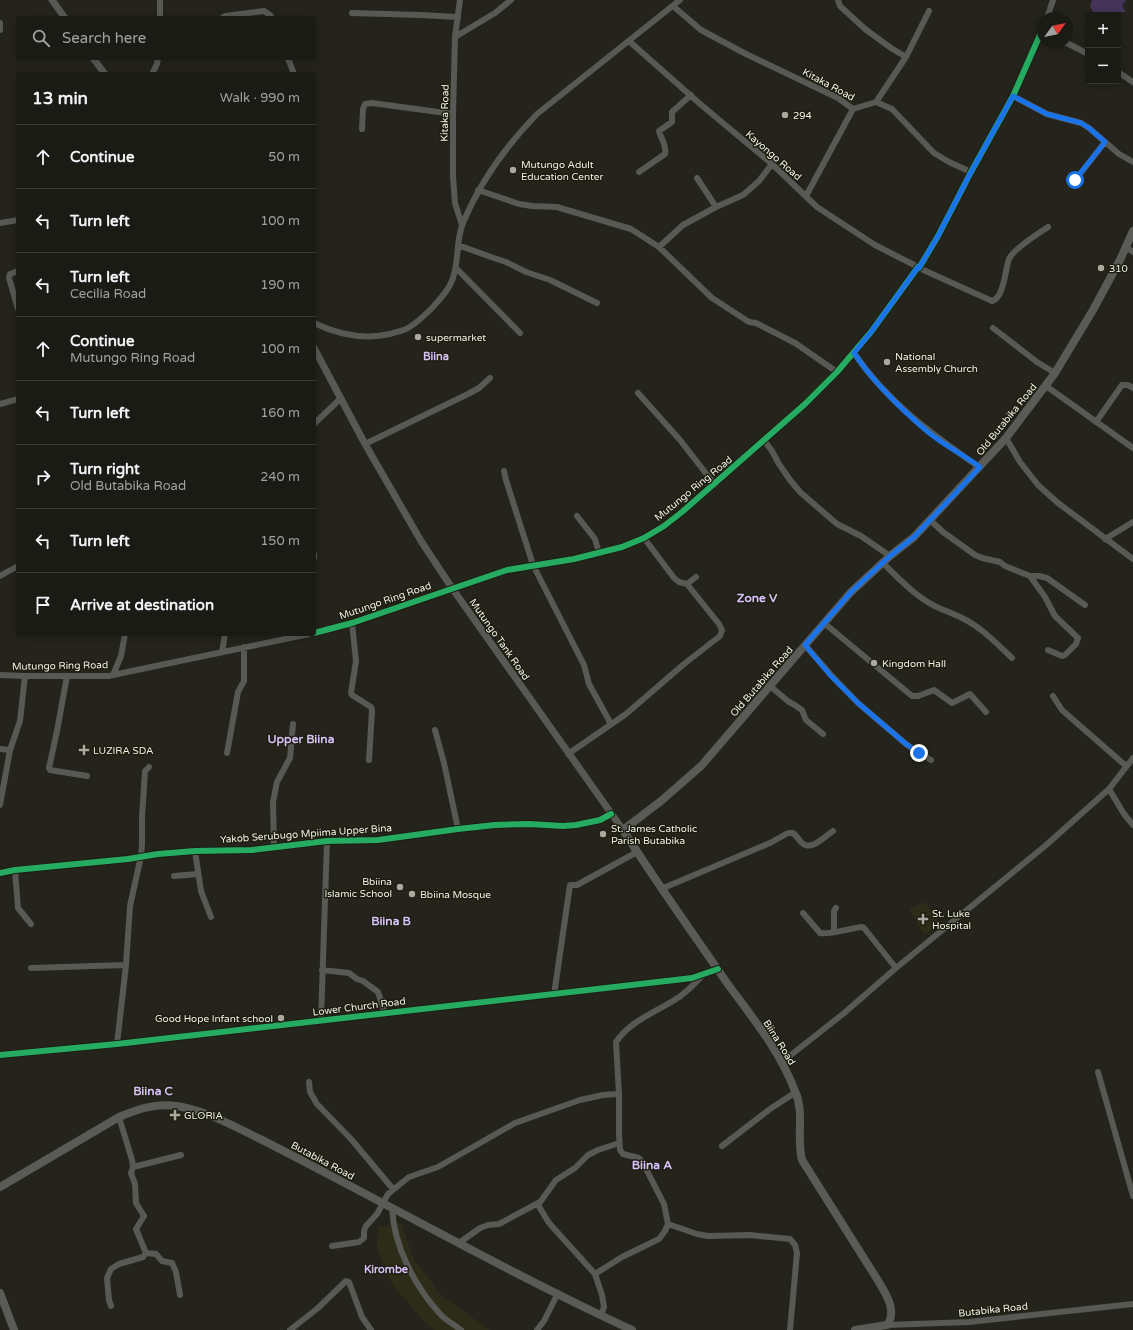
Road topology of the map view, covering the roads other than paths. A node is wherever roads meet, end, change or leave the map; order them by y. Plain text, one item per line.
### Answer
1 (52, 0) edge
2 (160, 0) edge
3 (460, 0) edge
4 (511, 0) edge
5 (680, 0) edge
6 (838, 0) edge
7 (1053, 0) edge
8 (673, 6) junction
9 (930, 11) dead end
10 (1049, 12) edge
11 (352, 13) dead end
12 (64, 16) edge
13 (160, 16) edge
14 (231, 16) edge
15 (271, 16) edge
16 (458, 17) junction
17 (0, 23) edge
18 (0, 30) edge
19 (456, 37) junction
20 (629, 41) junction
21 (1037, 42) edge
22 (1073, 46) edge
23 (1085, 52) edge
24 (906, 57) junction
25 (94, 60) edge
26 (158, 60) edge
27 (289, 60) edge
28 (104, 72) edge
29 (153, 72) edge
30 (293, 72) edge
31 (1121, 74) edge
32 (1133, 82) edge
33 (691, 95) junction
34 (1013, 96) junction
35 (876, 102) junction
36 (853, 109) junction
37 (453, 114) junction
38 (362, 129) dead end
39 (1105, 142) junction
40 (1133, 162) edge
41 (772, 164) junction
42 (639, 172) dead end
43 (971, 172) junction
44 (697, 178) dead end
45 (1075, 185) dead end
46 (478, 190) junction
47 (806, 196) junction
48 (716, 207) junction
49 (16, 220) edge
50 (0, 223) edge
51 (462, 225) junction
52 (1048, 228) dead end
53 (1133, 231) edge
54 (458, 245) junction
55 (659, 247) junction
56 (1126, 247) junction
57 (1133, 252) edge
58 (919, 267) junction
59 (456, 268) junction
60 (16, 272) edge
61 (16, 302) edge
62 (597, 303) dead end
63 (316, 325) edge
64 (993, 328) dead end
65 (520, 333) dead end
66 (316, 352) edge
67 (854, 353) junction
68 (837, 372) junction
69 (1055, 373) junction
70 (490, 378) dead end
71 (1046, 386) junction
72 (1133, 388) edge
73 (638, 393) dead end
74 (341, 398) junction
75 (16, 400) edge
76 (0, 404) edge
77 (316, 422) edge
78 (1096, 422) junction
79 (1006, 438) junction
80 (764, 440) junction
81 (365, 444) junction
82 (1133, 448) edge
83 (980, 467) junction
84 (504, 471) dead end
85 (715, 484) junction
86 (577, 516) dead end
87 (930, 520) junction
88 (1133, 522) edge
89 (644, 538) junction
90 (1105, 539) junction
91 (599, 553) junction
92 (890, 556) junction
93 (1133, 559) edge
94 (883, 563) junction
95 (534, 565) junction
96 (16, 567) edge
97 (0, 576) edge
98 (1030, 576) junction
99 (696, 577) dead end
100 (687, 584) junction
101 (452, 588) junction
102 (1085, 604) dead end
103 (352, 623) junction
104 (824, 623) junction
105 (316, 632) edge
106 (125, 636) edge
107 (225, 636) edge
108 (296, 636) edge
109 (805, 645) junction
110 (244, 647) junction
111 (1048, 650) dead end
112 (222, 652) junction
113 (1012, 658) dead end
114 (0, 675) edge
115 (113, 675) junction
116 (26, 676) junction
117 (67, 676) junction
118 (770, 686) junction
119 (1053, 696) dead end
120 (986, 712) dead end
121 (293, 724) dead end
122 (611, 724) junction
123 (435, 730) dead end
124 (823, 734) dead end
125 (0, 749) edge
126 (10, 750) junction
127 (227, 753) dead end
128 (568, 754) junction
129 (1133, 758) edge
130 (369, 760) dead end
131 (931, 760) dead end
132 (1126, 766) junction
133 (149, 768) dead end
134 (87, 776) dead end
135 (1109, 789) junction
136 (0, 805) edge
137 (611, 814) junction
138 (1133, 825) edge
139 (458, 829) junction
140 (623, 830) junction
141 (833, 830) dead end
142 (327, 841) junction
143 (274, 846) junction
144 (195, 851) junction
145 (637, 852) junction
146 (141, 856) junction
147 (15, 870) junction
148 (0, 873) edge
149 (198, 874) junction
150 (174, 876) dead end
151 (661, 889) junction
152 (836, 908) dead end
153 (803, 913) dead end
154 (210, 917) dead end
155 (31, 924) dead end
156 (834, 932) junction
157 (126, 965) junction
158 (31, 968) dead end
159 (896, 968) junction
160 (322, 970) junction
161 (718, 970) junction
162 (705, 974) junction
163 (554, 995) junction
164 (385, 1013) junction
165 (321, 1020) junction
166 (117, 1044) junction
167 (0, 1055) edge
168 (782, 1062) junction
169 (1098, 1072) dead end
170 (309, 1082) dead end
171 (796, 1092) junction
172 (620, 1094) junction
173 (119, 1117) junction
174 (619, 1143) junction
175 (722, 1146) dead end
176 (182, 1155) dead end
177 (133, 1167) junction
178 (0, 1188) edge
179 (393, 1189) junction
180 (1133, 1196) edge
181 (540, 1202) junction
182 (383, 1204) junction
183 (392, 1208) junction
184 (668, 1224) junction
185 (458, 1243) junction
186 (332, 1246) dead end
187 (146, 1253) junction
188 (595, 1274) junction
189 (558, 1293) junction
190 (1, 1295) edge
191 (180, 1295) dead end
192 (1133, 1304) edge
193 (111, 1306) dead end
194 (600, 1314) junction
195 (887, 1325) junction
196 (14, 1330) edge
197 (290, 1330) edge
198 (371, 1330) edge
199 (461, 1330) edge
200 (537, 1330) edge
201 (632, 1330) edge
202 (790, 1330) edge
203 (855, 1330) edge

1 - 12 street
2 - 13 street
3 - 16 street, Kitaka Road
4 - 19 street
5 - 8 street
6 - 24 street
7 - 10 street
8 - 20 street
8 - 36 street, Kitaka Road
9 - 24 street
11 - 16 street
14 - 15 street
16 - 19 street, Kitaka Road
17 - 18 street
19 - 37 street, Kitaka Road
20 - 33 street, Kayongo Road
20 - 46 street
21 - 34 street, Mutungo Ring Road
22 - 23 street
24 - 35 street
25 - 28 street
26 - 29 street
27 - 30 street
31 - 32 street
33 - 41 street, Kayongo Road
33 - 42 street
34 - 39 street
34 - 43 street, Mutungo Ring Road
35 - 36 street, Kitaka Road
35 - 43 street
36 - 47 street
37 - 38 street
37 - 51 street, Kitaka Road
39 - 40 street
39 - 45 street
41 - 47 street, Kayongo Road
41 - 48 street
43 - 58 street, Mutungo Ring Road
44 - 48 street
46 - 51 street
46 - 55 street
47 - 58 street, Kayongo Road
48 - 55 street
49 - 50 street
51 - 54 street
52 - 58 street, Kayongo Road
53 - 56 main road, Old Butabika Road
54 - 59 street
54 - 62 street
55 - 68 street
56 - 57 street
56 - 69 main road, Old Butabika Road
58 - 67 street, Mutungo Ring Road
59 - 63 street
59 - 65 street
60 - 61 street
64 - 69 street
66 - 74 street, Mutungo Tank Road
67 - 68 street, Mutungo Ring Road
67 - 83 street
68 - 80 street, Mutungo Ring Road
69 - 71 main road, Old Butabika Road
70 - 81 street
71 - 78 street
71 - 79 main road, Old Butabika Road
72 - 78 street
73 - 85 street
74 - 77 street
74 - 81 street, Mutungo Tank Road
75 - 76 street
78 - 82 street
79 - 83 main road, Old Butabika Road
79 - 90 street
80 - 85 street, Mutungo Ring Road
80 - 92 street
81 - 101 street, Mutungo Tank Road
83 - 87 main road, Old Butabika Road
84 - 95 street
85 - 89 street, Mutungo Ring Road
86 - 91 street
87 - 92 main road, Old Butabika Road
87 - 98 street
88 - 90 street
89 - 91 street, Mutungo Ring Road
89 - 100 street
90 - 93 street
91 - 95 street, Mutungo Ring Road
92 - 94 main road, Old Butabika Road
94 - 104 main road, Old Butabika Road
94 - 113 street
95 - 101 street, Mutungo Ring Road
95 - 122 street
96 - 97 street
98 - 102 street
98 - 111 street
99 - 100 street
100 - 122 street
101 - 103 street, Mutungo Ring Road
101 - 128 street, Mutungo Tank Road
103 - 105 street, Mutungo Ring Road
103 - 130 street
104 - 109 main road, Old Butabika Road
104 - 120 street
106 - 115 street
107 - 112 street
108 - 110 street, Mutungo Ring Road
109 - 118 main road, Old Butabika Road
109 - 131 street
110 - 112 street, Mutungo Ring Road
110 - 127 street
112 - 115 street, Mutungo Ring Road
114 - 116 street, Mutungo Ring Road
115 - 117 street, Mutungo Ring Road
116 - 117 street, Mutungo Ring Road
116 - 126 street
117 - 134 street
118 - 124 street
118 - 140 main road, Old Butabika Road
119 - 132 street
121 - 143 street
122 - 128 street
123 - 139 street
125 - 126 street
126 - 136 street
128 - 137 street, Mutungo Tank Road
129 - 132 street
132 - 135 street
133 - 146 street
135 - 138 street
135 - 159 street
137 - 139 street, Yakob Serubugo Mpiima Upper Bina
137 - 140 street, Mutungo Tank Road
139 - 142 street, Yakob Serubugo Mpiima Upper Bina
140 - 145 main road, Biina Road
141 - 151 street
142 - 143 street, Yakob Serubugo Mpiima Upper Bina
142 - 160 street
143 - 144 street, Yakob Serubugo Mpiima Upper Bina
144 - 146 street, Yakob Serubugo Mpiima Upper Bina
144 - 149 street
145 - 151 main road, Biina Road
145 - 163 street
146 - 147 street, Yakob Serubugo Mpiima Upper Bina
146 - 157 street
147 - 148 street, Yakob Serubugo Mpiima Upper Bina
147 - 155 street
149 - 150 street
149 - 154 street
151 - 161 main road, Biina Road
152 - 156 street
153 - 156 street
156 - 159 street
157 - 158 street
157 - 166 street
159 - 168 street
160 - 164 street
160 - 165 street
161 - 162 street, Lower Church Road
161 - 168 main road, Biina Road
162 - 163 street, Lower Church Road
162 - 172 street
163 - 164 street, Lower Church Road
164 - 165 street, Lower Church Road
165 - 166 street, Lower Church Road
166 - 167 street, Lower Church Road
168 - 171 main road, Biina Road
169 - 180 street
170 - 179 street
171 - 175 street
171 - 195 main road, Biina Road
172 - 174 street
172 - 179 street
173 - 177 street
173 - 178 main road, Butabika Road
173 - 182 main road, Butabika Road
174 - 181 street
174 - 184 street
176 - 177 street
177 - 187 street
179 - 182 street
181 - 185 street
181 - 188 street
182 - 183 main road, Butabika Road
182 - 186 street
183 - 185 main road, Butabika Road
183 - 199 street
184 - 188 street
184 - 202 street
185 - 189 main road, Butabika Road
187 - 191 street
187 - 193 street
188 - 194 street
189 - 194 main road, Butabika Road
189 - 200 street
190 - 196 main road
192 - 195 street, Butabika Road
194 - 201 main road, Butabika Road
195 - 203 main road, Butabika Road
197 - 198 street

